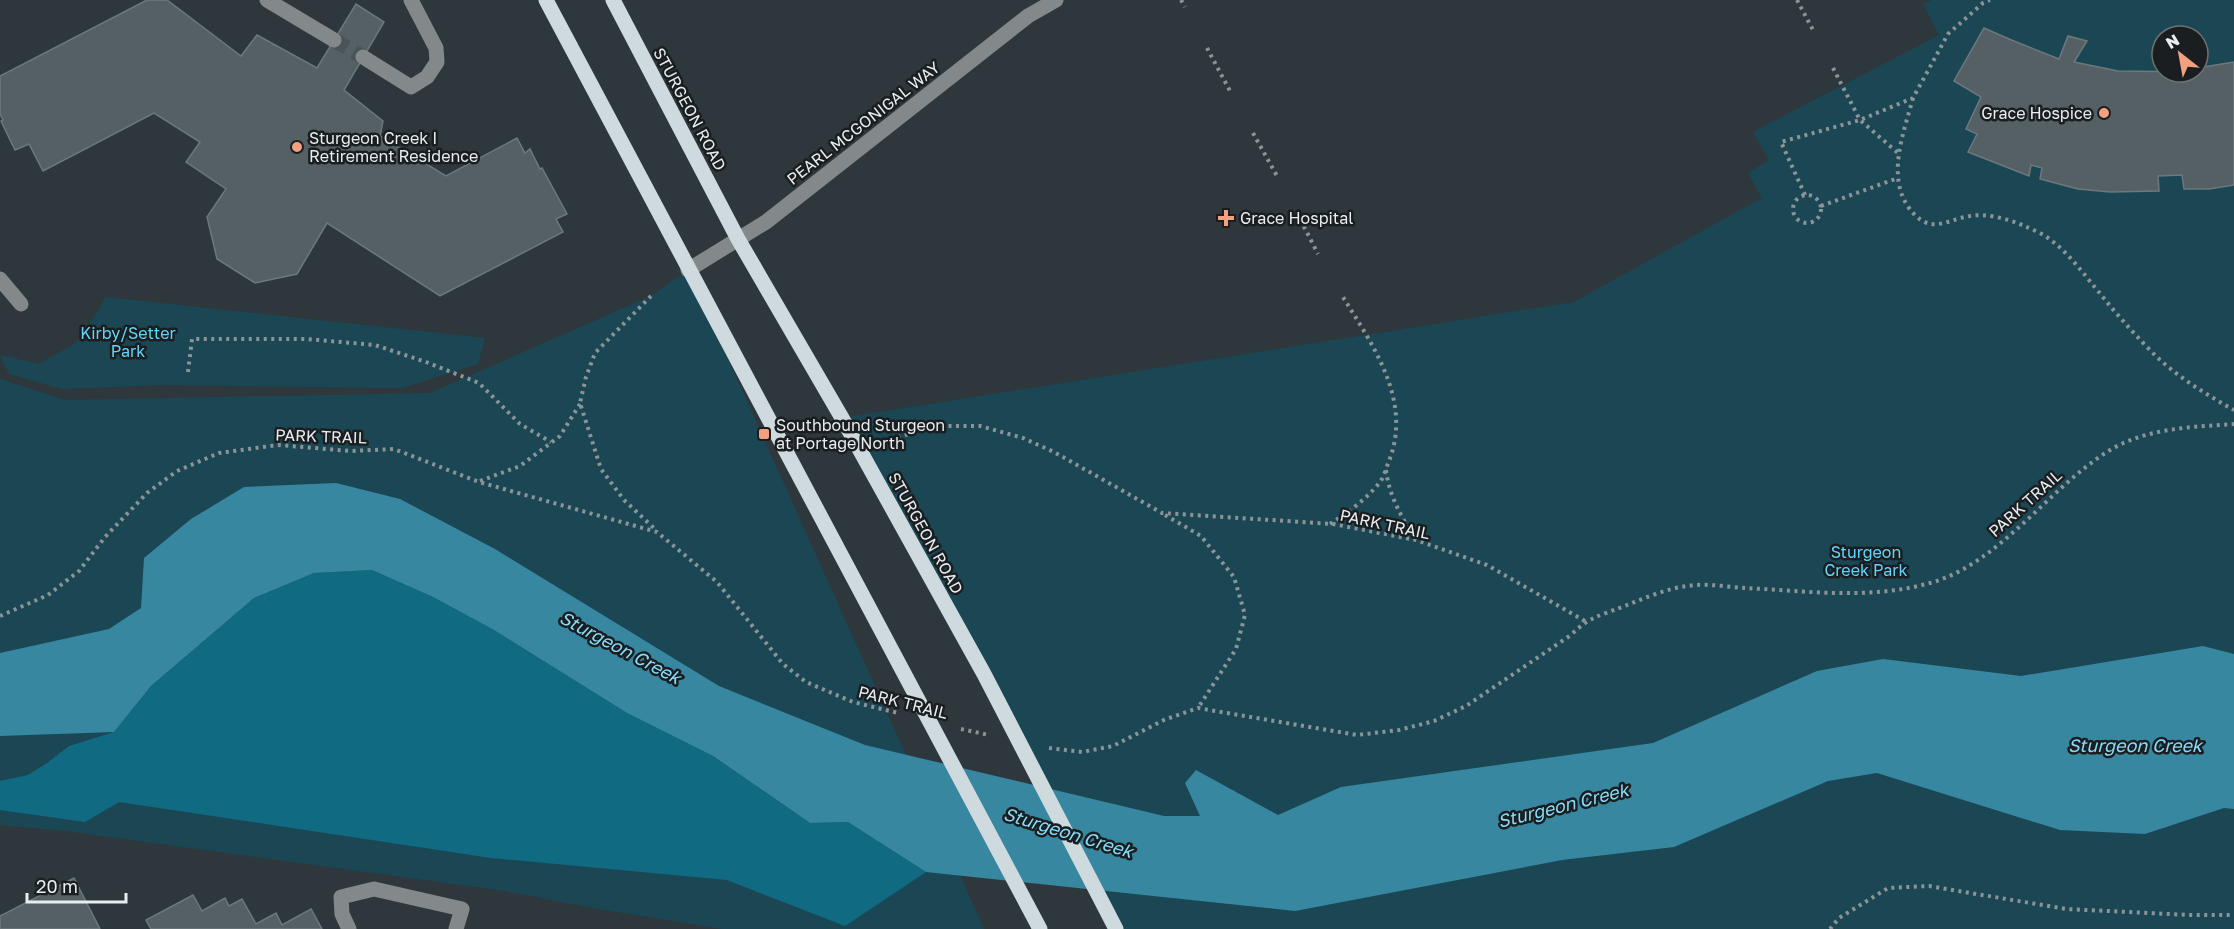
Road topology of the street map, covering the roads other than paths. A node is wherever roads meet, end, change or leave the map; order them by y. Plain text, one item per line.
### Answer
1 (267, 0) edge
2 (411, 0) edge
3 (546, 0) edge
4 (613, 0) edge
5 (1056, 0) edge
6 (334, 40) tunnel mouth
7 (363, 57) tunnel mouth
8 (738, 238) junction
9 (688, 270) junction
10 (0, 279) edge
11 (21, 304) dead end
12 (349, 929) edge
13 (456, 929) edge
14 (1040, 929) edge
15 (1116, 929) edge

1 - 6 street
2 - 7 street
3 - 9 main road
4 - 8 main road, STURGEON ROAD
5 - 8 street, PEARL MCGONIGAL WAY
8 - 9 street, PEARL MCGONIGAL WAY
8 - 15 main road, STURGEON ROAD
9 - 14 main road
10 - 11 street
12 - 13 street

